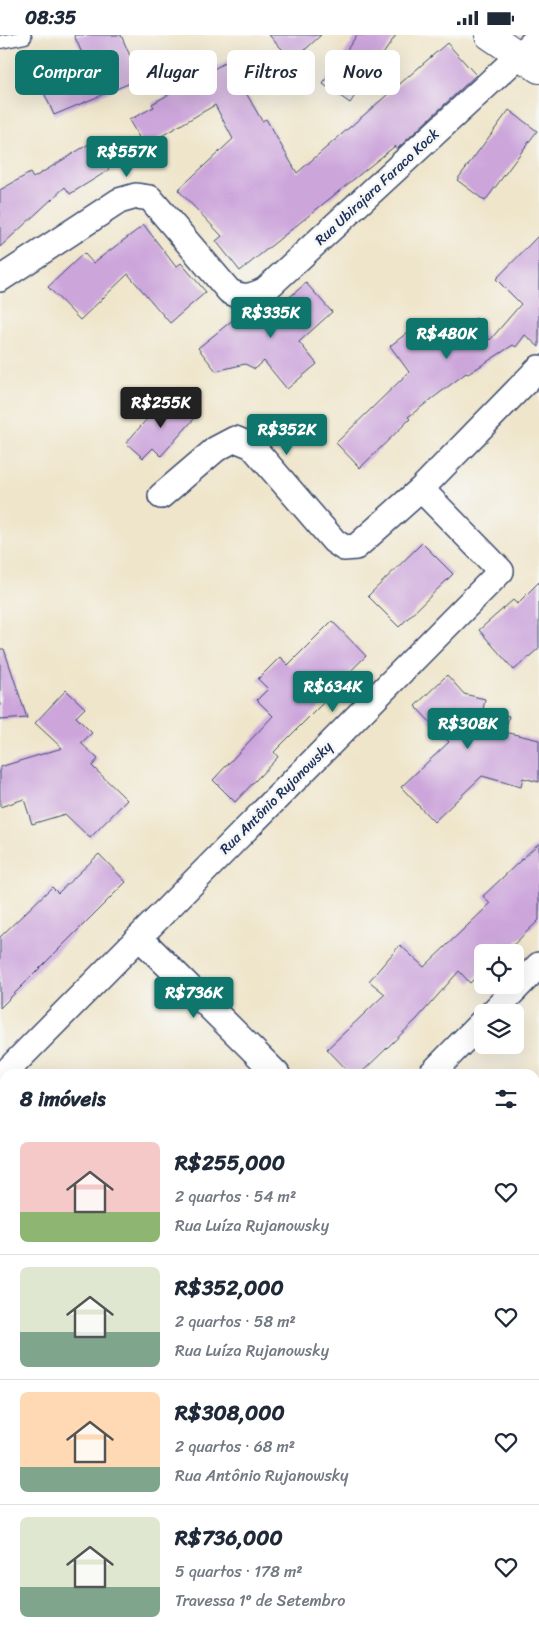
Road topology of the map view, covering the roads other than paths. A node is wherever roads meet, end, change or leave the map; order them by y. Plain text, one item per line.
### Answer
1 (489, 35) edge
2 (25, 37) dead end
3 (539, 37) edge
4 (0, 42) edge
5 (529, 63) edge
6 (0, 279) edge
7 (539, 368) edge
8 (421, 489) junction
9 (161, 497) dead end
10 (139, 937) junction
11 (539, 965) edge
12 (501, 1004) edge
13 (474, 1030) edge
14 (9, 1069) edge
15 (272, 1069) edge
16 (436, 1069) edge

1 - 5 main road
2 - 4 lane
3 - 5 street, Rua Ubirajara Faraco Kock
5 - 6 street, Rua Ubirajara Faraco Kock
7 - 8 street
8 - 9 street
8 - 10 street, Rua Antônio Rujanowsky
10 - 14 street, Rua Antônio Rujanowsky
10 - 15 street
11 - 12 street
13 - 16 street

